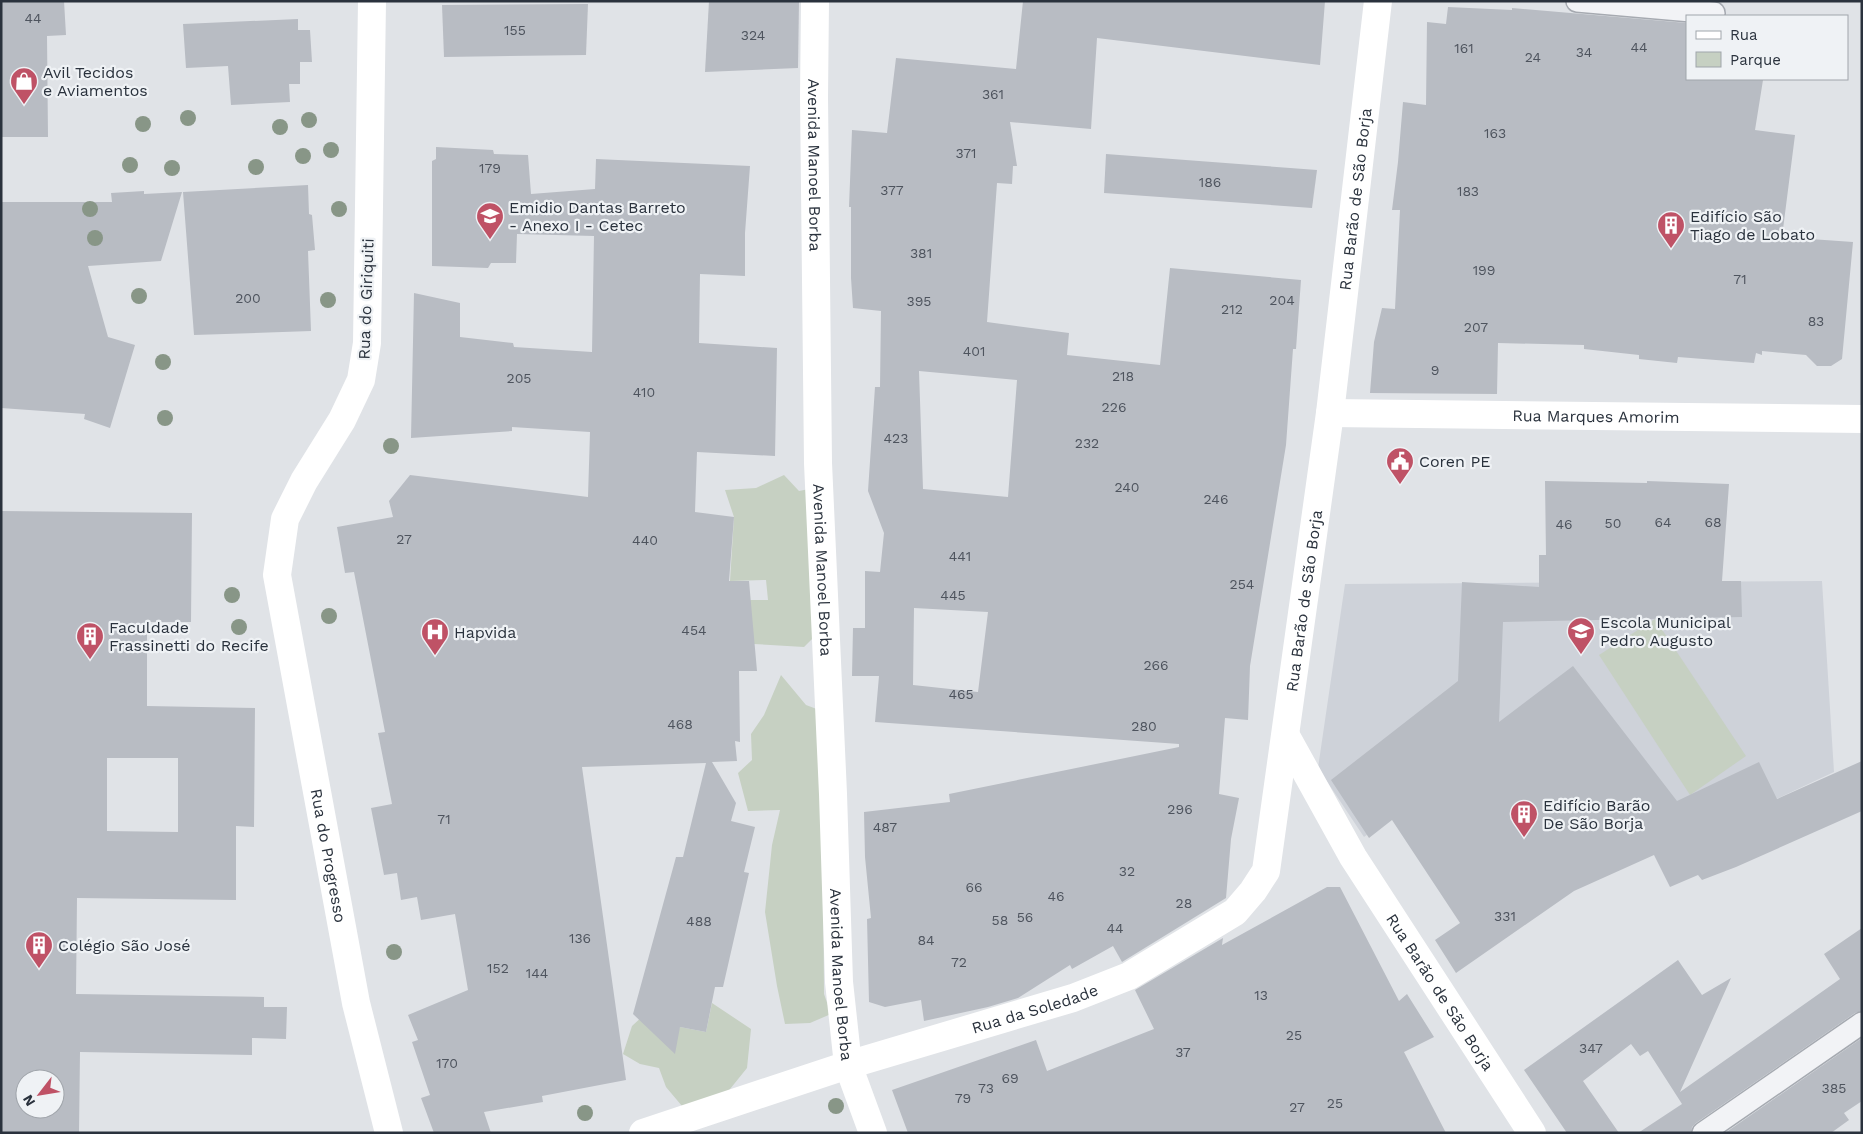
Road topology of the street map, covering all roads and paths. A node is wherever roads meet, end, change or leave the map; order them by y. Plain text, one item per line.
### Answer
1 (372, 1) edge
2 (815, 1) edge
3 (1378, 1) edge
4 (1577, 1) edge
5 (1714, 13) dead end
6 (1330, 414) junction
7 (1862, 419) edge
8 (277, 575) joint
9 (1286, 736) junction
10 (1862, 1023) edge
11 (848, 1065) junction
12 (389, 1133) edge
13 (643, 1133) edge
14 (873, 1133) edge
15 (1532, 1133) edge
16 (1703, 1133) edge

1 - 8 street, Rua do Giriquiti
2 - 11 street, Avenida Manoel Borba
3 - 6 street, Rua Barão de São Borja
4 - 5 lane
6 - 7 street, Rua Marques Amorim
6 - 9 street, Rua Barão de São Borja
8 - 12 street, Rua do Progresso
9 - 11 street, Rua da Soledade
9 - 15 street, Rua Barão de São Borja
10 - 16 lane
11 - 13 street, Rua da Soledade
11 - 14 street, Avenida Manoel Borba

